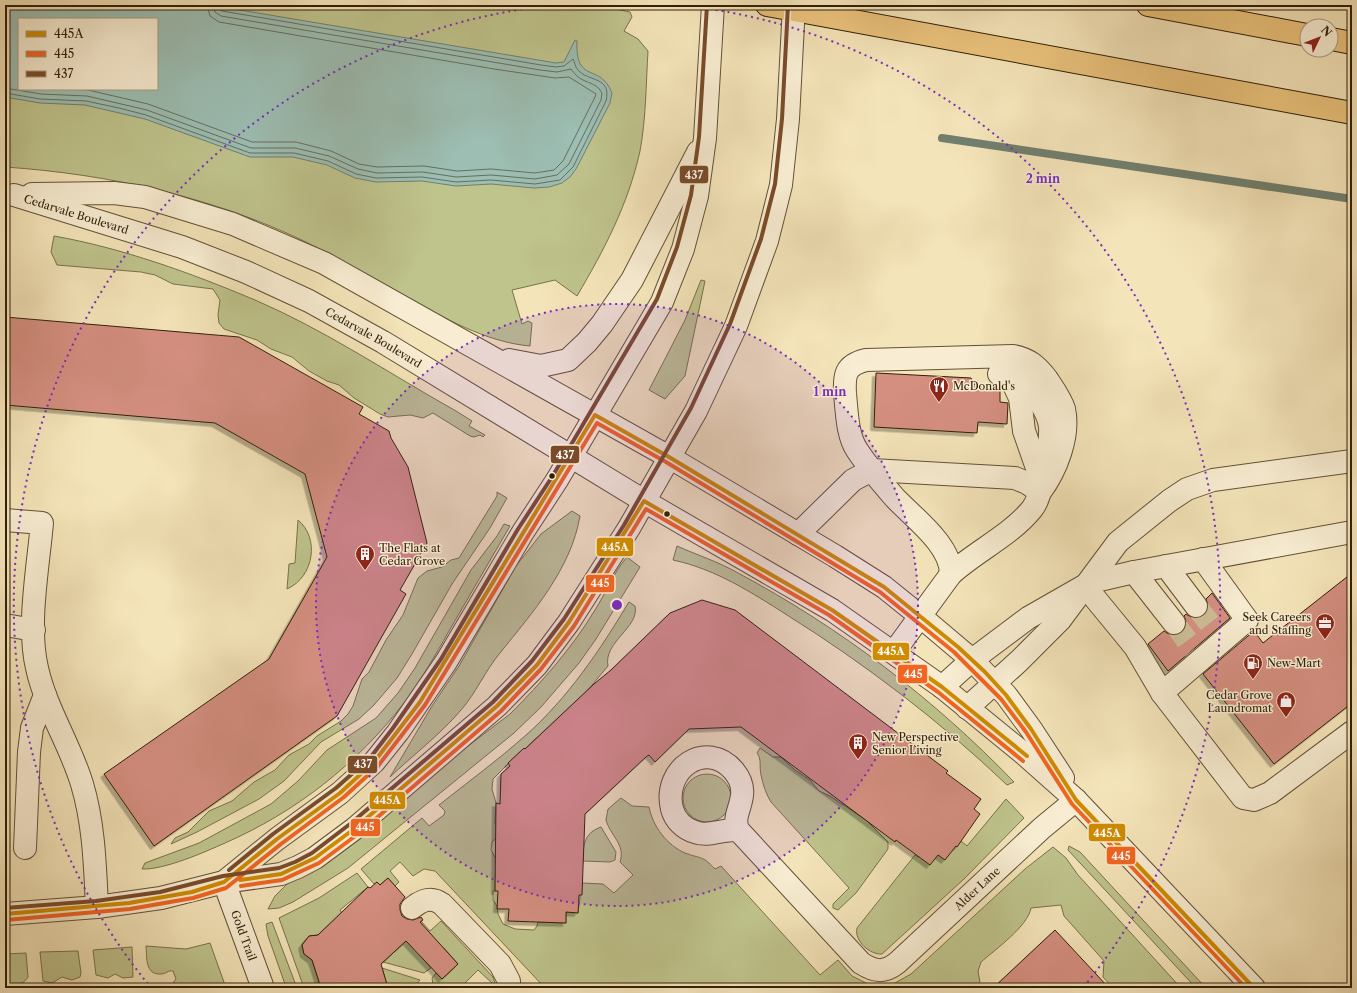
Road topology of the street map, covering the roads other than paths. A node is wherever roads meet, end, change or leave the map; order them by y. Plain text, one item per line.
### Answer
1 (713, 5) edge
2 (767, 5) edge
3 (1148, 5) edge
4 (794, 8) edge
5 (1299, 33) edge
6 (1339, 41) edge
7 (1352, 43) edge
8 (1352, 113) edge
9 (705, 138) junction
10 (10, 194) edge
11 (483, 353) junction
12 (595, 415) junction
13 (571, 456) junction
14 (669, 457) junction
15 (1352, 461) edge
16 (872, 470) junction
17 (1040, 492) junction
18 (644, 501) junction
19 (5, 520) edge
20 (1352, 532) edge
21 (798, 534) junction
22 (1203, 559) junction
23 (1166, 566) junction
24 (1134, 572) junction
25 (951, 574) junction
26 (1085, 586) junction
27 (1196, 606) tunnel mouth
28 (920, 616) junction
29 (1174, 623) tunnel mouth
30 (5, 625) edge
31 (34, 630) junction
32 (894, 652) junction
33 (972, 660) junction
34 (995, 683) junction
35 (942, 686) junction
36 (1162, 693) junction
37 (45, 695) junction
38 (967, 708) junction
39 (1352, 732) edge
40 (1076, 800) junction
41 (739, 831) dead end
42 (25, 848) dead end
43 (224, 882) junction
44 (97, 907) junction
45 (412, 908) dead end
46 (5, 914) edge
47 (263, 988) edge
48 (509, 988) edge
49 (1254, 988) edge

1 - 9 street
2 - 4 highway
3 - 5 highway
4 - 8 highway
4 - 14 street
6 - 7 highway
9 - 11 street
9 - 12 street
10 - 11 street, Cedarvale Boulevard
10 - 13 street, Cedarvale Boulevard
11 - 12 street, Cedarvale Boulevard
12 - 13 street
12 - 14 street, Cedarvale Boulevard
13 - 18 street, Cedarvale Boulevard
13 - 43 street
14 - 18 street
14 - 21 street, Cedarvale Boulevard
15 - 26 street
16 - 17 street
16 - 17 street
16 - 17 street
16 - 21 street
16 - 25 street
17 - 25 street
18 - 32 street, Cedarvale Boulevard
18 - 43 street
19 - 31 street
20 - 22 street
21 - 28 street, Cedarvale Boulevard
22 - 23 street
22 - 36 street
23 - 24 street
23 - 27 street
24 - 26 street
24 - 29 street
25 - 28 street
26 - 33 street
26 - 34 street
26 - 36 street
28 - 32 street
28 - 33 street, Cedarvale Boulevard
30 - 31 street
31 - 37 street
32 - 35 street, Cedarvale Boulevard
33 - 34 street, Cedarvale Boulevard
33 - 35 street
34 - 38 street
34 - 40 street, Cedarvale Boulevard
35 - 38 street, Cedarvale Boulevard
36 - 39 street
37 - 42 street
37 - 44 street
38 - 40 street, Cedarvale Boulevard
40 - 41 street, Alder Lane
40 - 49 street
43 - 44 street
43 - 47 street, Gold Trail
44 - 46 street
45 - 48 street

